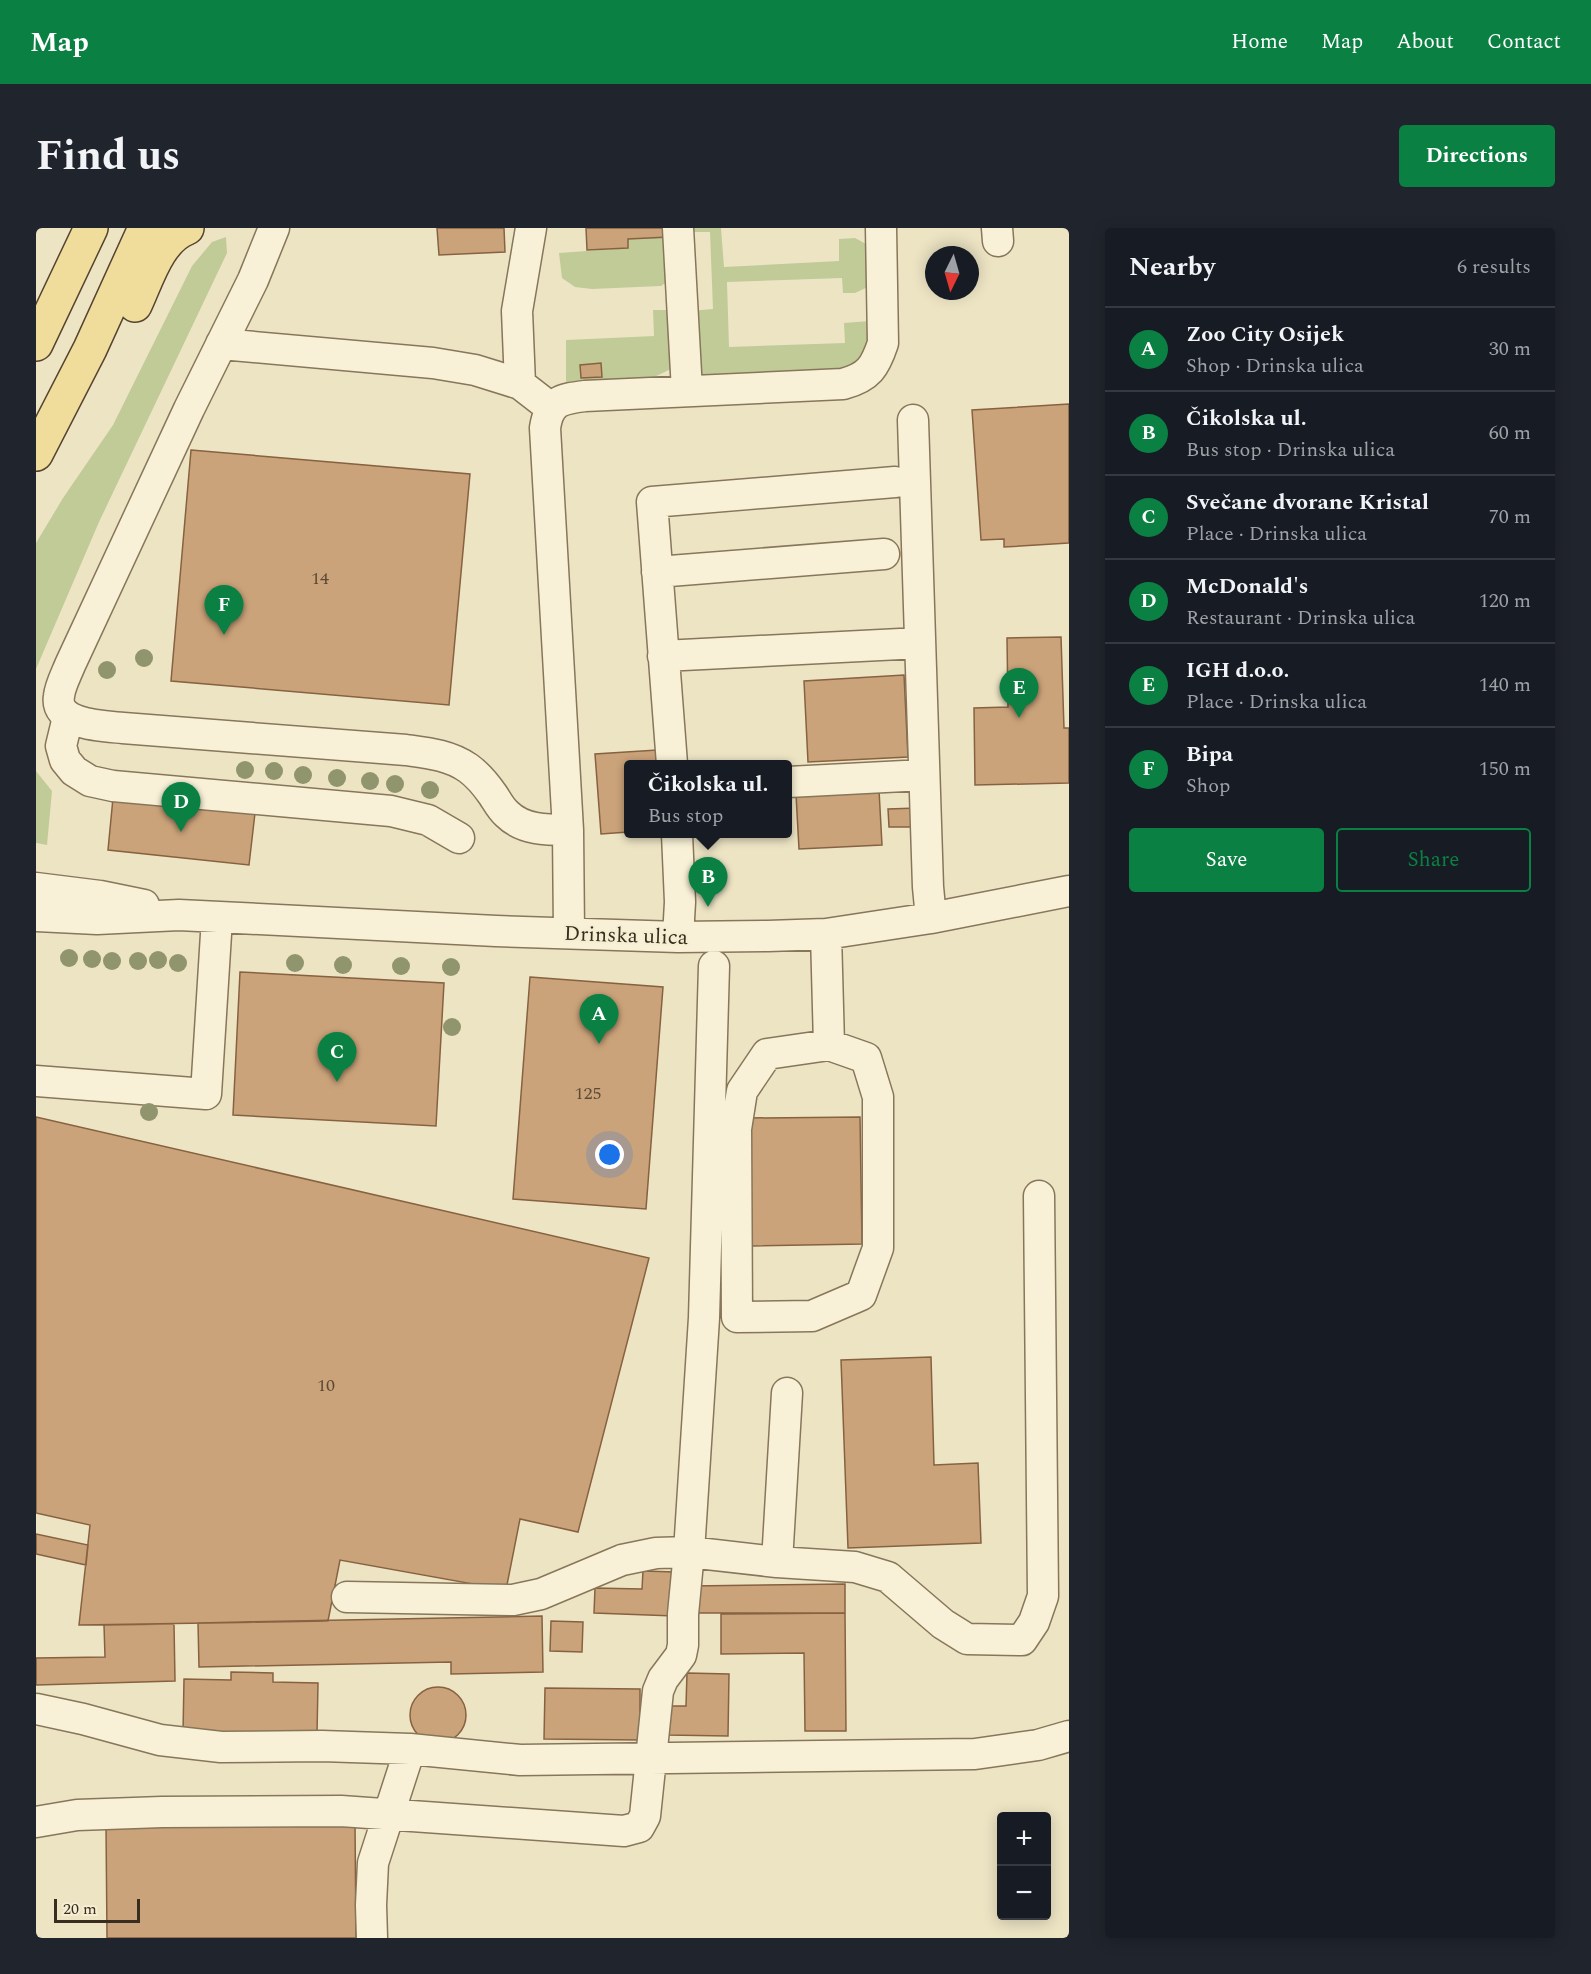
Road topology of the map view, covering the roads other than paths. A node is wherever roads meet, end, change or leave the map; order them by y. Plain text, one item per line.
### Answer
1 (91, 228) edge
2 (145, 228) edge
3 (187, 228) edge
4 (274, 228) edge
5 (531, 228) edge
6 (678, 228) edge
7 (881, 228) edge
8 (36, 344) edge
9 (221, 344) junction
10 (90, 349) junction
11 (520, 384) junction
12 (687, 391) junction
13 (550, 408) junction
14 (913, 420) dead end
15 (36, 454) edge
16 (895, 482) dead end
17 (884, 554) dead end
18 (657, 572) junction
19 (920, 643) junction
20 (663, 656) junction
21 (68, 717) junction
22 (672, 760) edge
23 (924, 775) junction
24 (792, 782) edge
25 (568, 830) junction
26 (459, 838) dead end
27 (676, 838) edge
28 (36, 888) edge
29 (1069, 891) edge
30 (179, 915) junction
31 (36, 916) edge
32 (217, 918) junction
33 (932, 918) junction
34 (569, 933) junction
35 (826, 934) junction
36 (678, 937) junction
37 (714, 966) dead end
38 (829, 1045) junction
39 (36, 1081) edge
40 (1039, 1196) dead end
41 (736, 1317) junction
42 (705, 1318) junction
43 (787, 1394) dead end
44 (689, 1552) junction
45 (777, 1562) junction
46 (347, 1597) dead end
47 (36, 1709) edge
48 (1069, 1736) edge
49 (410, 1749) junction
50 (651, 1758) junction
51 (388, 1813) junction
52 (36, 1822) edge
53 (372, 1938) edge

1 - 8 main road
2 - 10 main road
3 - 10 main road
4 - 9 street
5 - 11 street
6 - 12 street
7 - 12 street
9 - 11 street
9 - 21 street
10 - 15 main road
11 - 13 street
12 - 13 street
13 - 25 street
14 - 19 street
16 - 18 street
17 - 18 street
18 - 20 street
19 - 20 street
19 - 23 street
20 - 22 street
21 - 25 street
21 - 26 street
23 - 24 street
23 - 33 street
25 - 34 street
27 - 36 street
28 - 30 street, Drinska ulica
29 - 33 street, Drinska ulica
30 - 31 street, Drinska ulica
30 - 32 street, Drinska ulica
32 - 34 street, Drinska ulica
32 - 39 street
33 - 35 street, Drinska ulica
34 - 36 street, Drinska ulica
35 - 36 street, Drinska ulica
35 - 38 street
37 - 42 street
38 - 41 street
38 - 41 street
40 - 45 street
41 - 42 street
42 - 44 street
43 - 45 street
44 - 45 street
44 - 46 street
44 - 50 street
47 - 49 street
48 - 50 street
49 - 50 street
49 - 51 street
50 - 51 street
51 - 52 street
51 - 53 street

